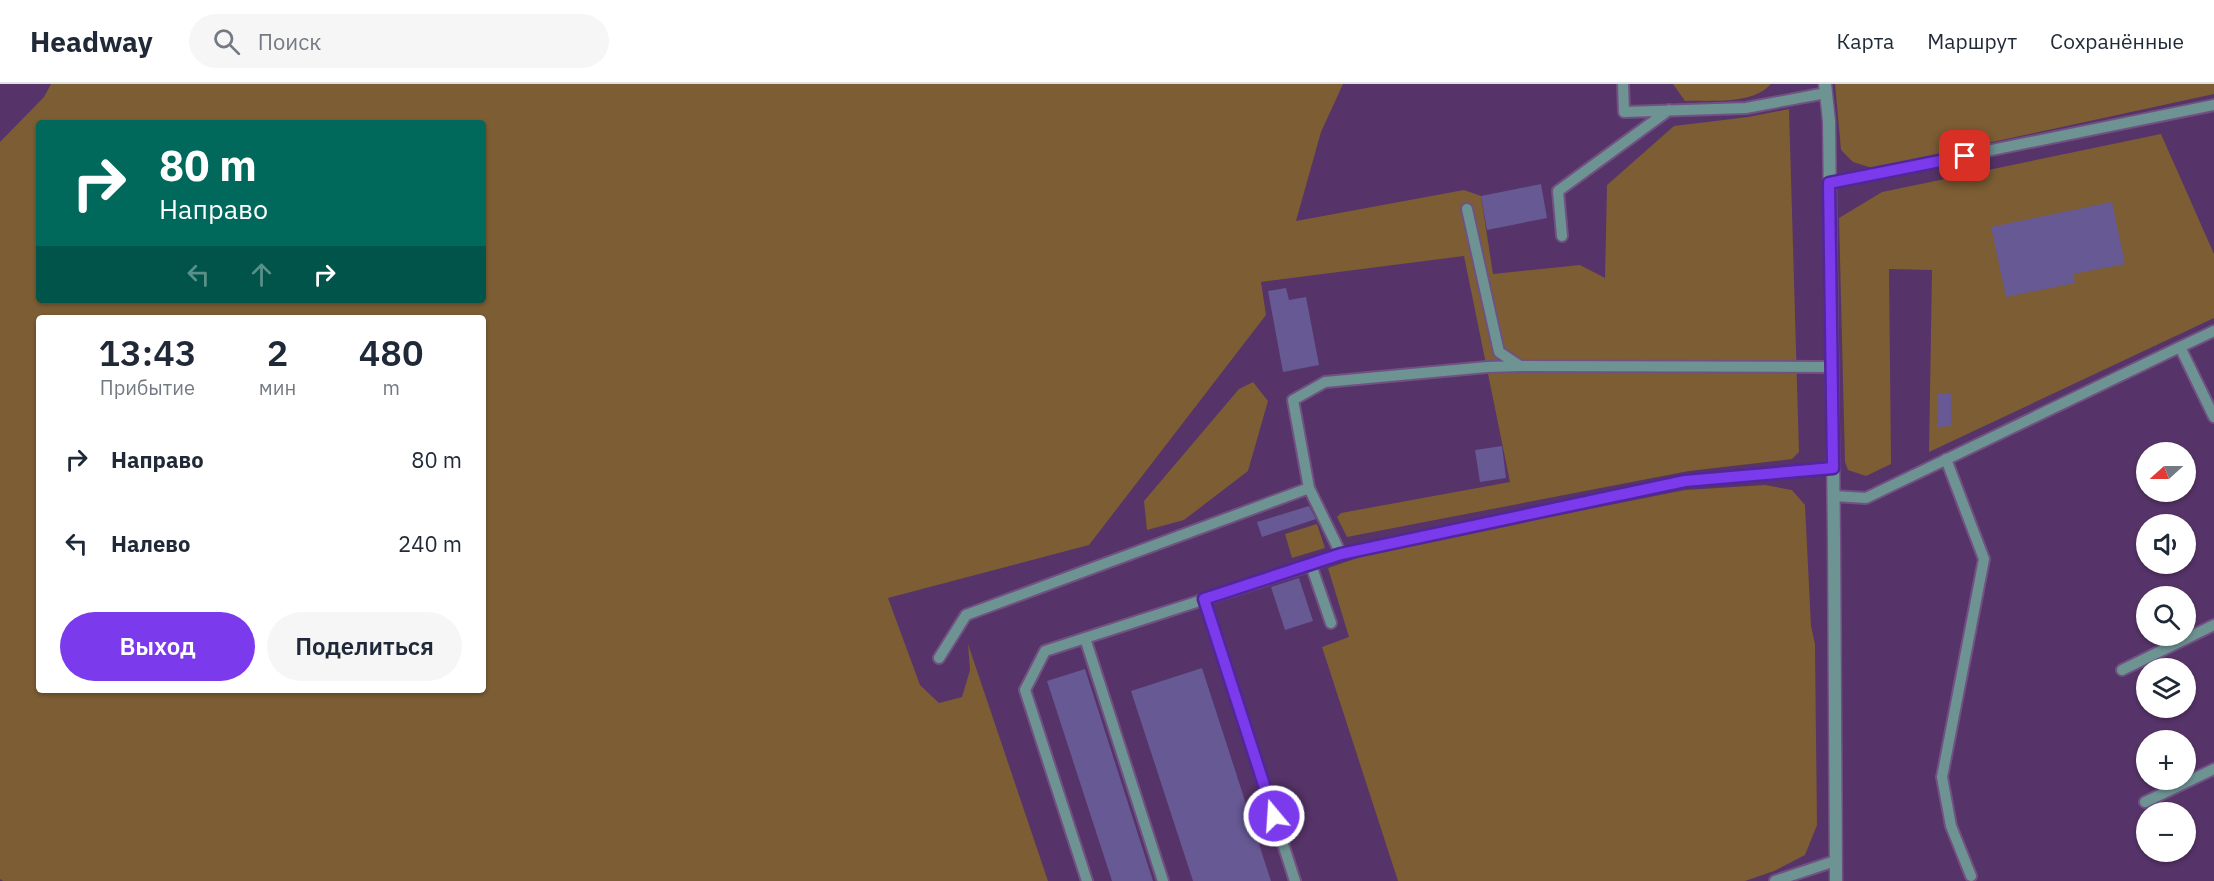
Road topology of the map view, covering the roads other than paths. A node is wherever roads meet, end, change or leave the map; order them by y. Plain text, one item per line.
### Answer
1 (1623, 84) edge
2 (1825, 89) edge
3 (2214, 105) edge
4 (1669, 110) junction
5 (1829, 183) junction
6 (1467, 209) dead end
7 (1562, 236) dead end
8 (2214, 331) edge
9 (2180, 347) junction
10 (1520, 366) junction
11 (1832, 367) junction
12 (2214, 417) edge
13 (1946, 459) junction
14 (1833, 468) junction
15 (1309, 488) junction
16 (1834, 496) junction
17 (1341, 554) junction
18 (1311, 565) junction
19 (1204, 599) junction
20 (1330, 623) dead end
21 (2214, 625) edge
22 (1085, 638) junction
23 (939, 658) dead end
24 (2122, 669) dead end
25 (2214, 769) edge
26 (2145, 802) dead end
27 (1835, 861) junction
28 (1971, 876) dead end
29 (1087, 881) edge
30 (1163, 881) edge
31 (1295, 881) edge
32 (1775, 881) edge
33 (1836, 881) edge

1 - 4 lane
2 - 4 lane
2 - 5 street
3 - 5 lane
4 - 7 lane
5 - 11 street
6 - 10 lane
8 - 9 lane
9 - 12 lane
9 - 13 lane
10 - 11 lane
10 - 15 lane
11 - 14 street
13 - 16 lane
13 - 28 lane
14 - 16 street
14 - 17 lane
15 - 17 lane
15 - 23 lane
16 - 27 street
17 - 18 lane
18 - 19 lane
18 - 20 lane
19 - 22 lane
19 - 31 lane
21 - 24 lane
22 - 29 lane
22 - 30 lane
25 - 26 lane
27 - 32 lane
27 - 33 street

